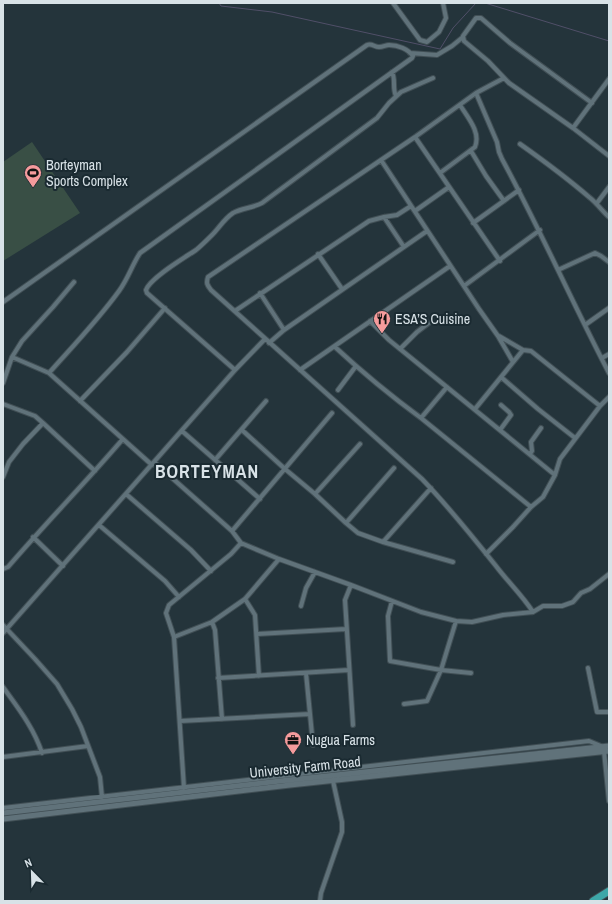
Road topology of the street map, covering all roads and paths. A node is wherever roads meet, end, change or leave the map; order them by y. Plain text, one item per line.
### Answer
1 (393, 3) edge
2 (443, 3) edge
3 (463, 37) junction
4 (410, 53) junction
5 (392, 72) junction
6 (433, 78) dead end
7 (504, 78) junction
8 (609, 79) edge
9 (476, 93) junction
10 (396, 96) junction
11 (592, 103) junction
12 (460, 105) junction
13 (573, 128) junction
14 (415, 137) junction
15 (520, 144) dead end
16 (471, 151) junction
17 (608, 154) edge
18 (381, 160) junction
19 (440, 173) junction
20 (449, 187) junction
21 (609, 187) edge
22 (519, 190) junction
23 (504, 201) junction
24 (597, 203) junction
25 (411, 206) junction
26 (414, 211) junction
27 (384, 217) junction
28 (609, 217) edge
29 (473, 223) junction
30 (540, 230) junction
31 (427, 231) junction
32 (404, 247) junction
33 (318, 254) junction
34 (500, 261) junction
35 (609, 262) edge
36 (450, 266) junction
37 (558, 270) junction
38 (74, 282) dead end
39 (464, 286) junction
40 (342, 289) junction
41 (260, 293) junction
42 (3, 302) edge
43 (165, 308) junction
44 (609, 308) edge
45 (234, 311) junction
46 (370, 321) junction
47 (430, 322) dead end
48 (584, 325) junction
49 (284, 330) junction
50 (498, 336) junction
51 (267, 341) junction
52 (335, 347) junction
53 (400, 349) junction
54 (523, 350) junction
55 (609, 354) edge
56 (12, 357) junction
57 (602, 358) junction
58 (513, 362) junction
59 (356, 366) junction
60 (235, 370) junction
61 (300, 370) junction
62 (49, 373) junction
63 (609, 373) edge
64 (501, 377) junction
65 (3, 384) edge
66 (447, 386) junction
67 (338, 390) dead end
68 (609, 396) edge
69 (80, 401) junction
70 (266, 401) dead end
71 (3, 404) edge
72 (501, 405) dead end
73 (600, 406) junction
74 (475, 410) junction
75 (332, 413) dead end
76 (422, 418) junction
77 (43, 423) junction
78 (541, 428) dead end
79 (242, 430) junction
80 (500, 430) junction
81 (182, 431) junction
82 (575, 438) junction
83 (122, 440) junction
84 (360, 444) dead end
85 (530, 454) junction
86 (215, 460) junction
87 (153, 464) junction
88 (394, 468) dead end
89 (285, 469) junction
90 (95, 471) junction
91 (554, 475) junction
92 (3, 477) edge
93 (431, 488) junction
94 (126, 494) junction
95 (315, 494) junction
96 (260, 499) junction
97 (531, 507) junction
98 (346, 523) junction
99 (99, 525) junction
100 (232, 531) junction
101 (33, 537) junction
102 (383, 542) junction
103 (241, 543) junction
104 (486, 554) junction
105 (278, 559) junction
106 (453, 562) dead end
107 (63, 566) junction
108 (3, 569) edge
109 (211, 571) junction
110 (314, 572) junction
111 (609, 574) edge
112 (351, 585) junction
113 (178, 597) junction
114 (246, 599) junction
115 (392, 601) junction
116 (301, 606) dead end
117 (533, 612) junction
118 (456, 621) junction
119 (212, 622) junction
120 (3, 625) edge
121 (8, 628) junction
122 (346, 629) junction
123 (3, 633) edge
124 (257, 634) junction
125 (174, 637) junction
126 (588, 668) dead end
127 (349, 670) junction
128 (441, 670) junction
129 (306, 672) junction
130 (471, 673) dead end
131 (259, 676) junction
132 (218, 678) junction
133 (3, 687) edge
134 (404, 704) dead end
135 (609, 712) edge
136 (310, 714) junction
137 (222, 719) junction
138 (180, 721) junction
139 (353, 725) dead end
140 (313, 745) dead end
141 (88, 746) junction
142 (609, 746) edge
143 (605, 750) edge
144 (42, 753) junction
145 (3, 758) edge
146 (333, 781) junction
147 (184, 788) junction
148 (102, 797) junction
149 (609, 801) edge
150 (3, 808) edge
151 (3, 813) edge
152 (3, 819) edge
153 (609, 891) edge
154 (320, 901) edge
155 (593, 901) edge

1 - 2 street
3 - 4 street
3 - 7 street
3 - 11 street
4 - 5 street
4 - 42 street
5 - 10 street
5 - 62 street
6 - 10 street
7 - 9 street
7 - 13 street
8 - 11 street
9 - 12 street
9 - 22 street
10 - 43 street
11 - 13 street
12 - 14 street
12 - 16 street
13 - 17 street
14 - 18 street
14 - 19 street
15 - 24 street
16 - 19 street
16 - 23 street
18 - 25 street
18 - 45 street
19 - 20 street
20 - 26 street
20 - 29 street
21 - 24 street
22 - 23 street
22 - 30 street
23 - 29 street
24 - 28 street
25 - 26 street
25 - 27 street
26 - 31 street
27 - 32 street
27 - 33 street
29 - 34 street
30 - 34 street
30 - 37 street
31 - 32 street
31 - 36 street
32 - 40 street
33 - 40 street
33 - 41 street
34 - 39 street
35 - 37 street
36 - 39 street
36 - 46 street
37 - 48 street
38 - 56 street
39 - 50 street
40 - 49 street
41 - 45 street
41 - 49 street
43 - 60 street
43 - 69 street
44 - 48 street
45 - 51 street
46 - 52 street
46 - 53 street
47 - 53 street
48 - 57 street
49 - 51 street
50 - 54 street
50 - 58 street
51 - 60 street
51 - 61 street
52 - 59 street
52 - 61 street
53 - 66 street
54 - 58 street
54 - 73 street
55 - 57 street
56 - 62 street
56 - 65 street
57 - 63 street
58 - 64 street
59 - 67 street
59 - 76 street
60 - 81 street
61 - 93 street
62 - 69 street
64 - 74 street
64 - 82 street
66 - 74 street
66 - 76 street
68 - 73 street
69 - 83 street
70 - 79 street
71 - 77 street
72 - 80 street
73 - 82 street
74 - 80 street
75 - 89 street
76 - 97 street
77 - 90 street
77 - 92 street
78 - 85 street
79 - 86 street
79 - 89 street
80 - 85 street
81 - 86 street
81 - 87 street
82 - 91 street
83 - 87 street
83 - 90 street
84 - 95 street
85 - 91 street
86 - 96 street
87 - 94 street
87 - 100 street
88 - 98 street
89 - 95 street
89 - 96 street
90 - 101 street
91 - 97 street
93 - 102 street
93 - 104 street
94 - 99 street
94 - 109 street
95 - 98 street
96 - 100 street
97 - 104 street
98 - 102 street
99 - 107 street
99 - 113 street
100 - 103 street
101 - 107 street
101 - 108 street
102 - 106 street
103 - 105 street
103 - 109 street
104 - 117 street
105 - 110 street
105 - 114 street
107 - 121 street
109 - 113 street
110 - 112 street
110 - 116 street
111 - 117 street
112 - 115 street
112 - 122 street
113 - 125 street
114 - 119 street
114 - 124 street
115 - 118 street
115 - 128 street
117 - 118 street
118 - 128 street
119 - 125 street
119 - 132 street
120 - 121 street
121 - 123 street
121 - 141 street
122 - 124 street
122 - 127 street
124 - 131 street
125 - 138 street
126 - 135 street
127 - 129 street
127 - 139 street
128 - 130 street
128 - 134 street
129 - 131 street
129 - 136 street
131 - 132 street
132 - 137 street
133 - 144 street
136 - 137 street
136 - 140 street
137 - 138 street
138 - 147 street
141 - 144 street
141 - 148 street
142 - 143 street, University Farm Road
143 - 146 street, University Farm Road
143 - 147 street
143 - 149 street
143 - 151 street, University Farm Road
144 - 145 street
146 - 152 street, University Farm Road
146 - 154 street
147 - 148 street
148 - 150 street
153 - 155 highway

